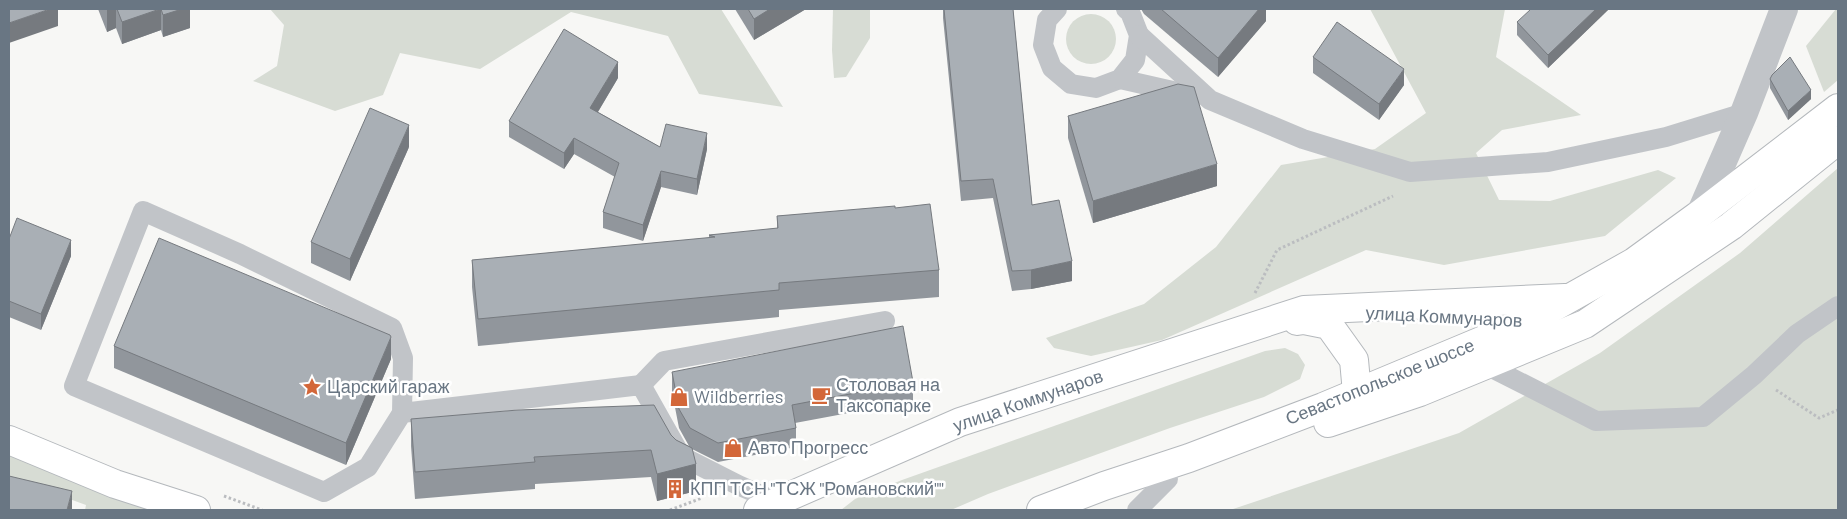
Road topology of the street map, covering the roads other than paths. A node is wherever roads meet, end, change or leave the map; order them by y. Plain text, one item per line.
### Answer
1 (1057, 9) edge
2 (1126, 9) edge
3 (1784, 9) edge
4 (1139, 35) junction
5 (1120, 79) junction
6 (1210, 100) junction
7 (1838, 108) edge
8 (1744, 113) junction
9 (1838, 140) edge
10 (1700, 214) junction
11 (1665, 270) junction
12 (1569, 297) junction
13 (1838, 306) edge
14 (1304, 310) junction
15 (1256, 312) junction
16 (885, 321) dead end
17 (1530, 321) junction
18 (1585, 324) junction
19 (1486, 365) junction
20 (641, 385) junction
21 (1357, 393) junction
22 (402, 413) junction
23 (1325, 415) junction
24 (9, 440) edge
25 (1168, 479) junction
26 (768, 506) edge
27 (196, 510) edge
28 (1041, 510) edge
29 (1088, 510) edge
30 (1137, 510) edge

1 - 5 lane
2 - 4 lane
3 - 8 street
4 - 5 lane
4 - 6 lane
5 - 6 lane
6 - 8 lane
7 - 10 main road, Севастопольское шоссе
8 - 10 street
9 - 11 main road
10 - 11 main road, Севастопольское шоссе
10 - 12 main road, Севастопольское шоссе
11 - 18 main road
12 - 14 main road, улица Коммунаров
12 - 17 main road, Севастопольское шоссе
13 - 19 lane
14 - 15 main road, улица Коммунаров
14 - 17 main road, улица Коммунаров
15 - 21 main road
15 - 23 main road
15 - 26 main road, улица Коммунаров
16 - 20 lane
17 - 18 main road, улица Коммунаров
17 - 21 main road, Севастопольское шоссе
18 - 19 main road
19 - 23 main road
20 - 22 lane
20 - 26 lane
21 - 23 main road, Севастопольское шоссе
22 - 22 lane
23 - 25 main road
23 - 28 main road, Севастопольское шоссе
24 - 27 main road
25 - 29 main road
25 - 30 lane

